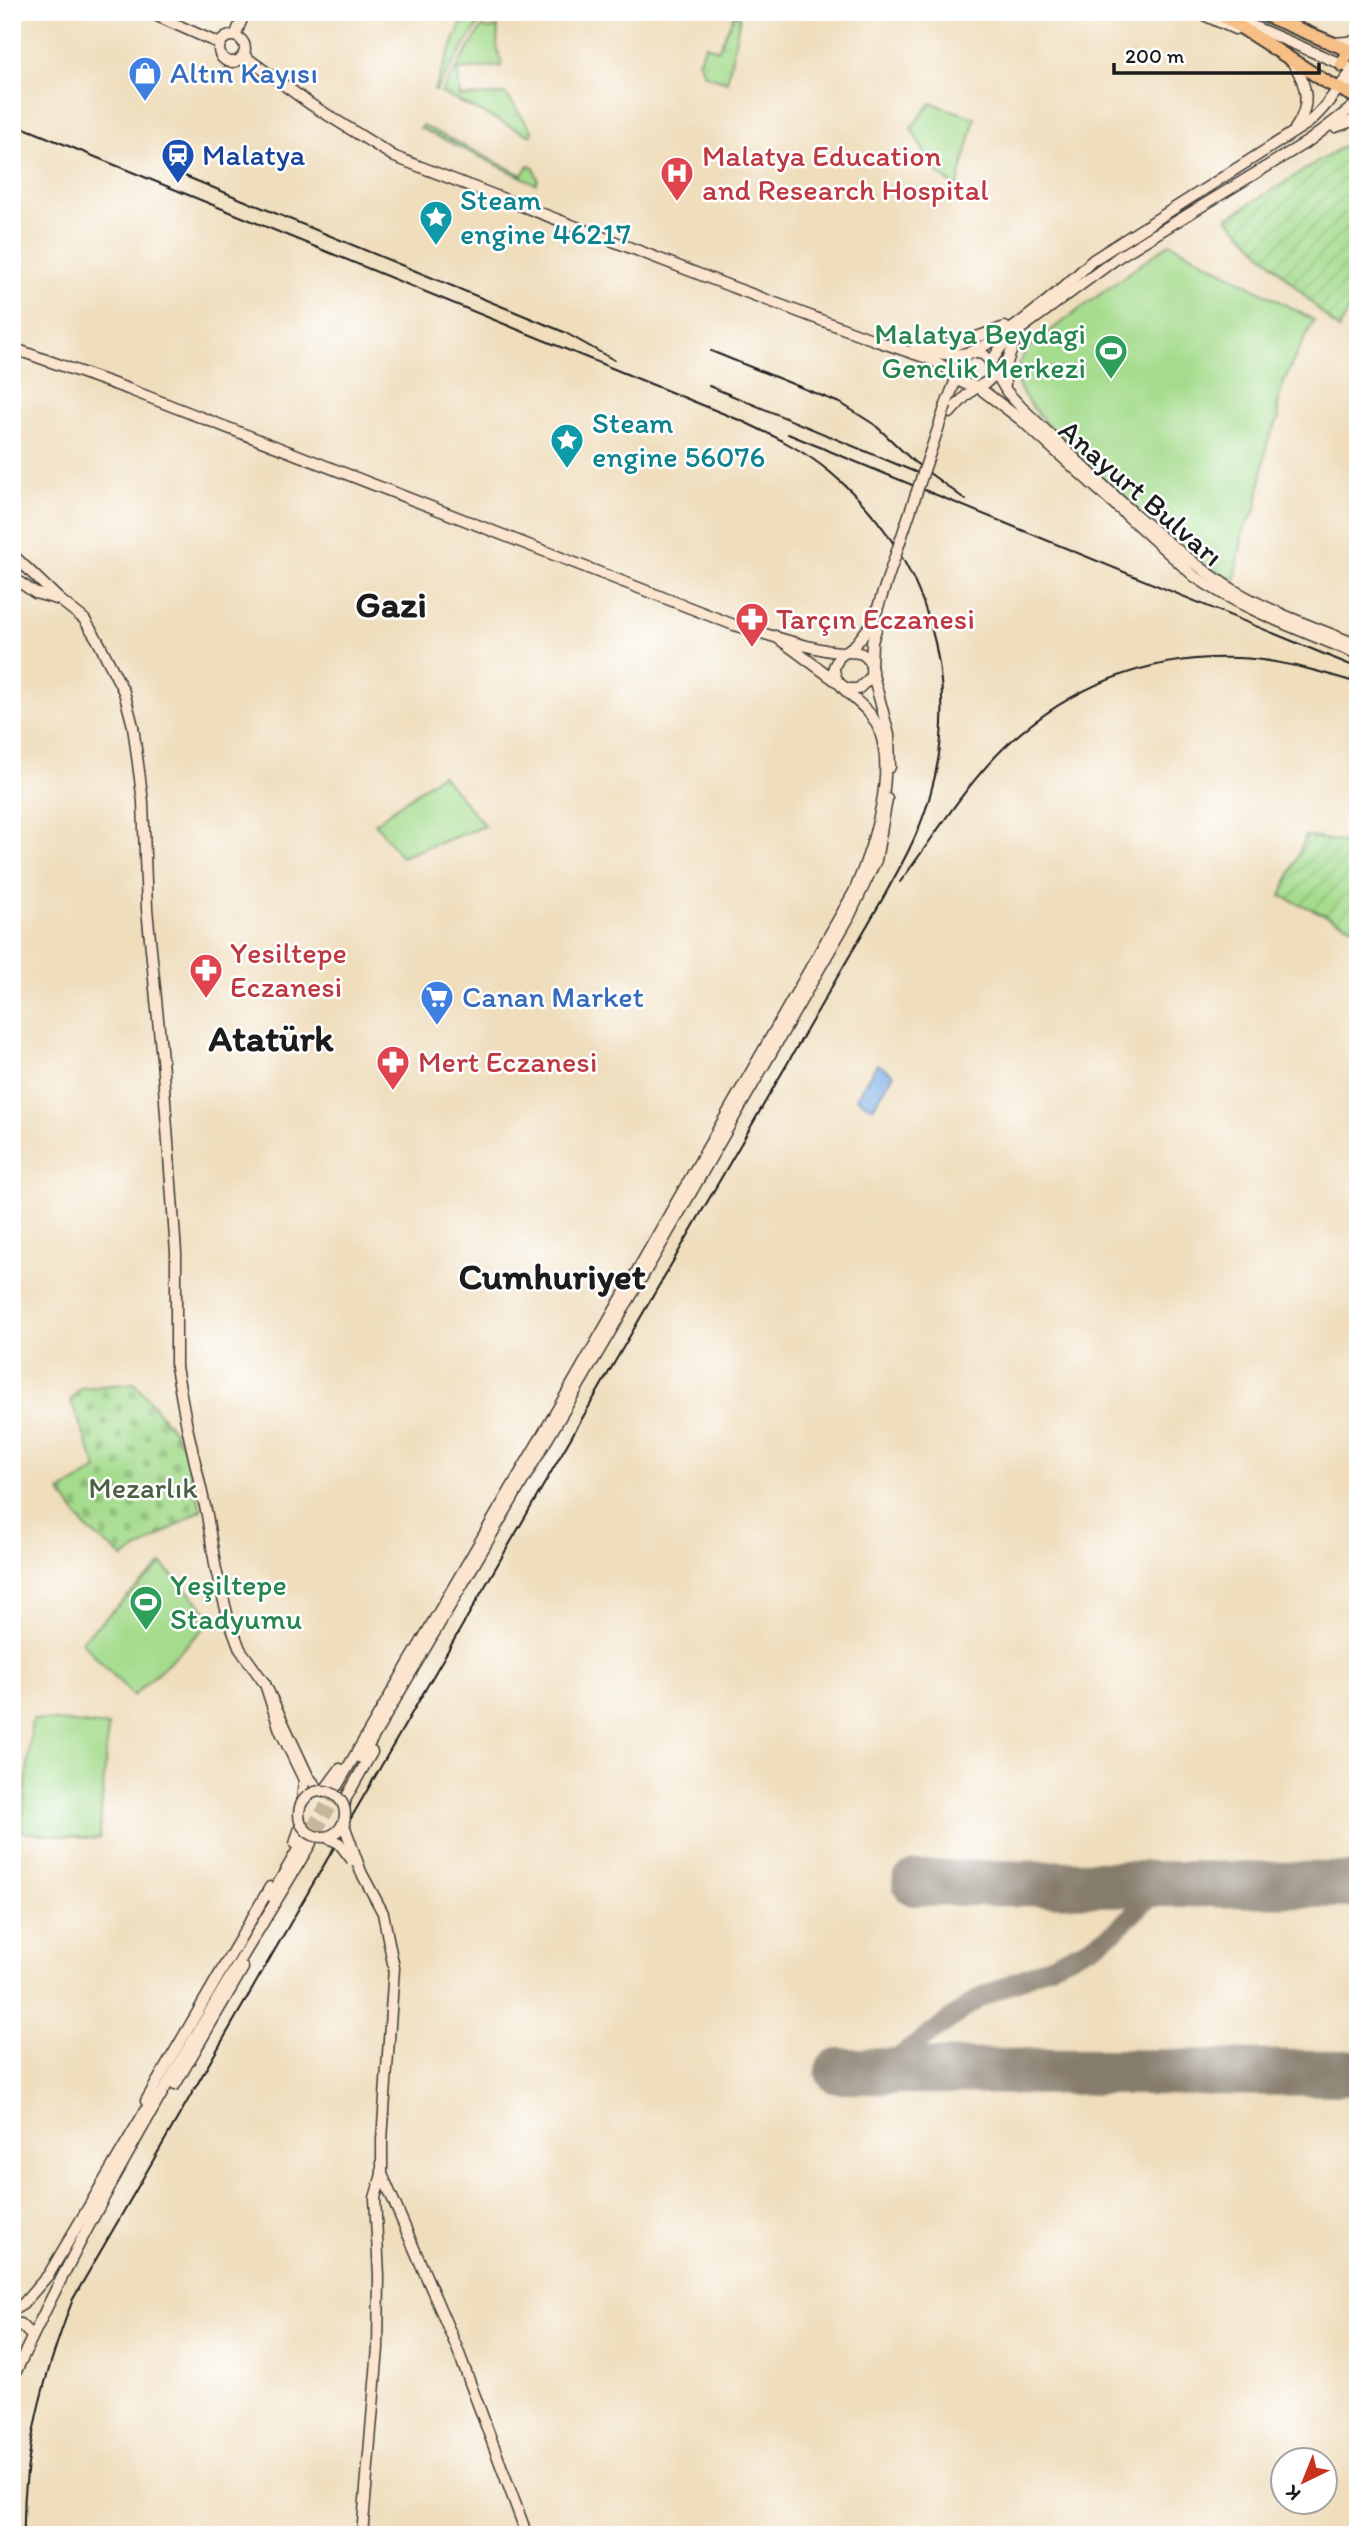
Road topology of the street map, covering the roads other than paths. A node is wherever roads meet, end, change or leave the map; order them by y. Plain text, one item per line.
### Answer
1 (148, 12) edge
2 (245, 12) edge
3 (1197, 12) edge
4 (1218, 12) edge
5 (1258, 12) edge
6 (1268, 12) edge
7 (1282, 20) junction
8 (235, 36) junction
9 (1258, 38) junction
10 (220, 44) junction
11 (1355, 48) edge
12 (243, 55) junction
13 (1291, 59) junction
14 (1353, 67) edge
15 (1358, 82) edge
16 (1338, 88) junction
17 (1358, 100) edge
18 (1358, 118) edge
19 (1294, 132) junction
20 (1310, 140) junction
21 (1025, 317) junction
22 (841, 328) junction
23 (1018, 331) junction
24 (911, 346) junction
25 (12, 348) edge
26 (968, 353) junction
27 (992, 365) junction
28 (958, 374) junction
29 (978, 387) junction
30 (1006, 392) junction
31 (948, 409) junction
32 (12, 554) edge
33 (12, 577) edge
34 (60, 600) junction
35 (875, 624) junction
36 (775, 636) junction
37 (1358, 645) edge
38 (1358, 653) edge
39 (844, 654) junction
40 (872, 667) junction
41 (842, 686) junction
42 (452, 1595) junction
43 (289, 1743) junction
44 (339, 1787) tunnel mouth
45 (322, 1791) junction
46 (302, 1802) junction
47 (344, 1807) junction
48 (343, 1822) junction
49 (301, 1824) junction
50 (325, 1837) junction
51 (307, 1841) tunnel mouth
52 (361, 1872) junction
53 (142, 2123) junction
54 (382, 2174) junction
55 (12, 2311) edge
56 (12, 2323) edge
57 (33, 2336) junction
58 (12, 2355) edge
59 (24, 2355) junction
60 (12, 2380) edge
61 (362, 2535) edge
62 (527, 2535) edge

1 - 10 main road
2 - 8 main road
3 - 9 main road
4 - 9 highway
4 - 14 main road
5 - 7 highway
6 - 7 main road
7 - 11 highway
8 - 10 main road
8 - 12 main road
9 - 13 highway
10 - 12 main road
11 - 14 highway
12 - 22 main road
13 - 16 highway
13 - 19 main road
14 - 16 main road
15 - 16 main road
16 - 17 highway
16 - 19 main road
17 - 20 main road
18 - 20 main road
19 - 21 main road
20 - 23 main road
21 - 24 main road
21 - 26 main road
22 - 24 main road
22 - 28 main road
23 - 27 main road
23 - 30 main road
24 - 26 main road
25 - 36 main road
26 - 27 main road
26 - 28 main road
27 - 29 main road
27 - 30 main road, Anayurt Bulvarı
28 - 29 main road
28 - 31 main road
29 - 31 main road
29 - 38 main road, Anayurt Bulvarı
30 - 37 main road, Anayurt Bulvarı
31 - 35 main road, bridge
32 - 34 main road
33 - 34 main road
34 - 43 main road
35 - 39 main road
35 - 40 main road
36 - 39 main road
36 - 41 main road
39 - 40 main road
39 - 41 main road
40 - 41 main road
40 - 42 main road
41 - 42 main road
42 - 44 main road
42 - 45 main road
42 - 47 main road
43 - 45 main road
43 - 46 main road
45 - 46 main road, bridge
45 - 47 main road, bridge
46 - 49 main road, bridge
47 - 48 main road, bridge
48 - 50 main road, bridge
48 - 52 main road, bridge
49 - 50 main road, bridge
49 - 53 main road
50 - 52 main road, bridge
50 - 53 main road
51 - 53 main road
52 - 54 main road
53 - 55 main road
53 - 57 main road
54 - 61 main road
54 - 62 main road
56 - 57 main road
57 - 59 main road
58 - 59 main road
59 - 60 main road

